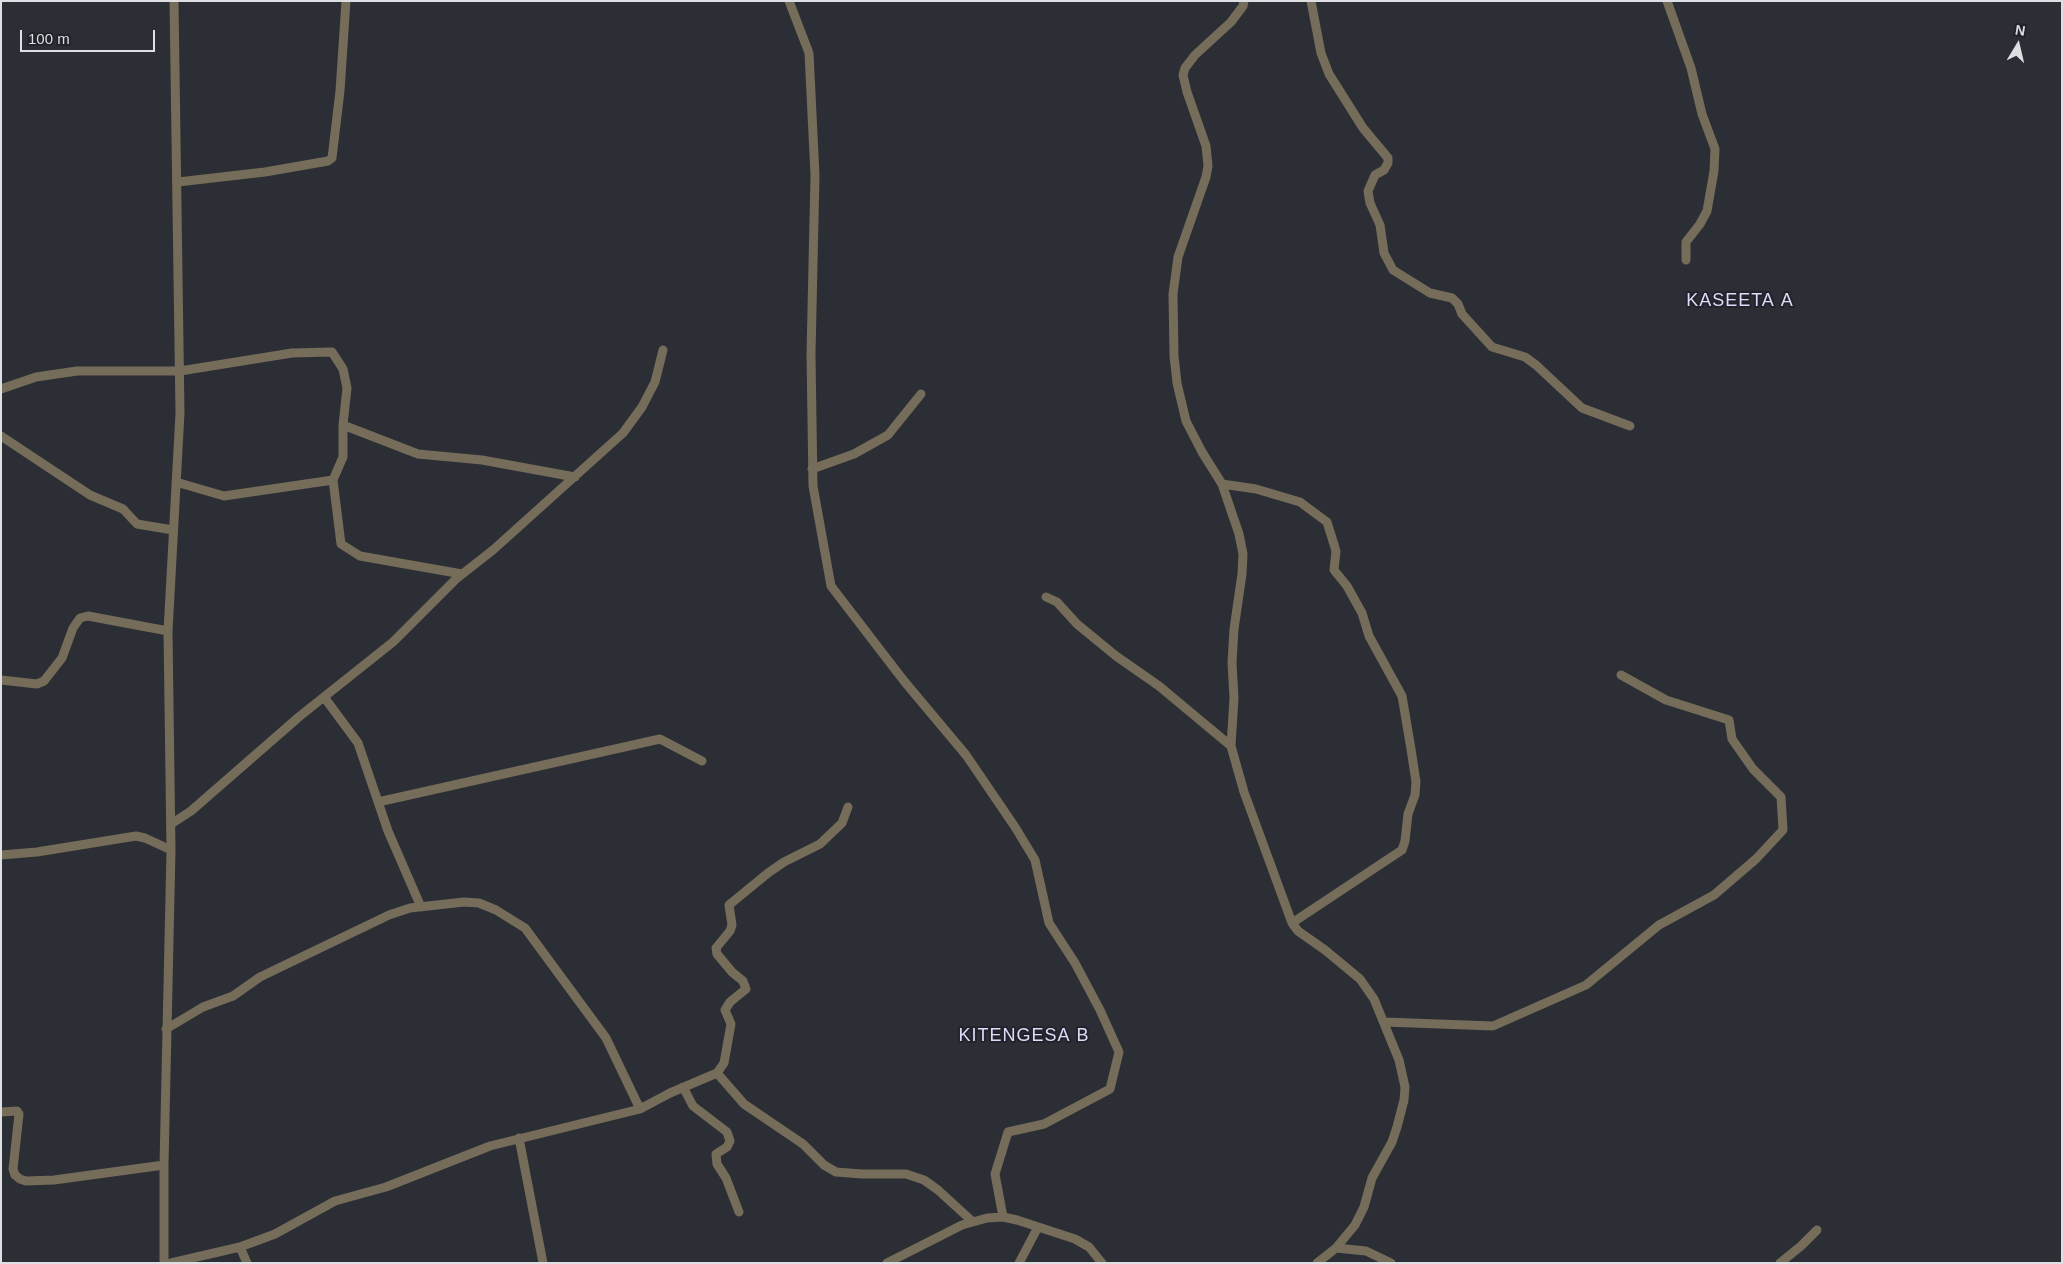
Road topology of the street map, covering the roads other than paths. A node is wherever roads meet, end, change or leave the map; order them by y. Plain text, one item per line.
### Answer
1 (174, 1) edge
2 (346, 1) edge
3 (789, 1) edge
4 (1244, 1) edge
5 (1311, 1) edge
6 (1667, 1) edge
7 (178, 182) junction
8 (1686, 260) dead end
9 (663, 350) dead end
10 (180, 371) junction
11 (1, 389) edge
12 (921, 394) dead end
13 (343, 425) junction
14 (1630, 426) dead end
15 (1, 436) edge
16 (812, 469) junction
17 (575, 477) junction
18 (333, 480) junction
19 (176, 482) junction
20 (1222, 484) junction
21 (173, 530) junction
22 (462, 574) junction
23 (1046, 597) dead end
24 (168, 631) junction
25 (1621, 675) dead end
26 (1, 680) edge
27 (324, 697) junction
28 (1231, 746) junction
29 (702, 761) dead end
30 (378, 802) junction
31 (848, 807) dead end
32 (171, 824) junction
33 (171, 850) junction
34 (1, 855) edge
35 (420, 907) junction
36 (1292, 923) junction
37 (1385, 1022) junction
38 (166, 1029) junction
39 (717, 1073) junction
40 (683, 1088) junction
41 (640, 1109) junction
42 (1, 1112) edge
43 (519, 1138) junction
44 (164, 1165) junction
45 (739, 1212) dead end
46 (1003, 1217) junction
47 (973, 1222) junction
48 (1038, 1227) junction
49 (1817, 1230) dead end
50 (240, 1247) junction
51 (1336, 1248) junction
52 (164, 1263) edge
53 (171, 1263) edge
54 (247, 1263) edge
55 (543, 1263) edge
56 (887, 1263) edge
57 (1019, 1263) edge
58 (1102, 1263) edge
59 (1317, 1263) edge
60 (1391, 1263) edge
61 (1780, 1263) edge

1 - 7 street
2 - 7 street
3 - 16 street
4 - 20 street
5 - 14 street
6 - 8 street
7 - 10 street
9 - 17 street
10 - 11 street
10 - 13 street
10 - 19 street
12 - 16 street
13 - 17 street
13 - 18 street
15 - 21 street
16 - 46 street
17 - 22 street
18 - 19 street
18 - 22 street
19 - 21 street
20 - 28 street
20 - 36 street
21 - 24 street
22 - 27 street
23 - 28 street
24 - 26 street
24 - 32 street
25 - 37 street
27 - 30 street
27 - 32 street
28 - 36 street
29 - 30 street
30 - 35 street
31 - 39 street
32 - 33 street
33 - 34 street
33 - 38 street
35 - 38 street
35 - 41 street
36 - 37 street
37 - 51 street
38 - 44 street
39 - 40 street
39 - 47 street
40 - 41 street
40 - 45 street
41 - 43 street
42 - 44 street
43 - 50 street
43 - 55 street
44 - 52 street
46 - 47 street
46 - 48 street
47 - 56 street
48 - 57 street
48 - 58 street
49 - 61 street
50 - 53 street
50 - 54 street
51 - 59 street
51 - 60 street

